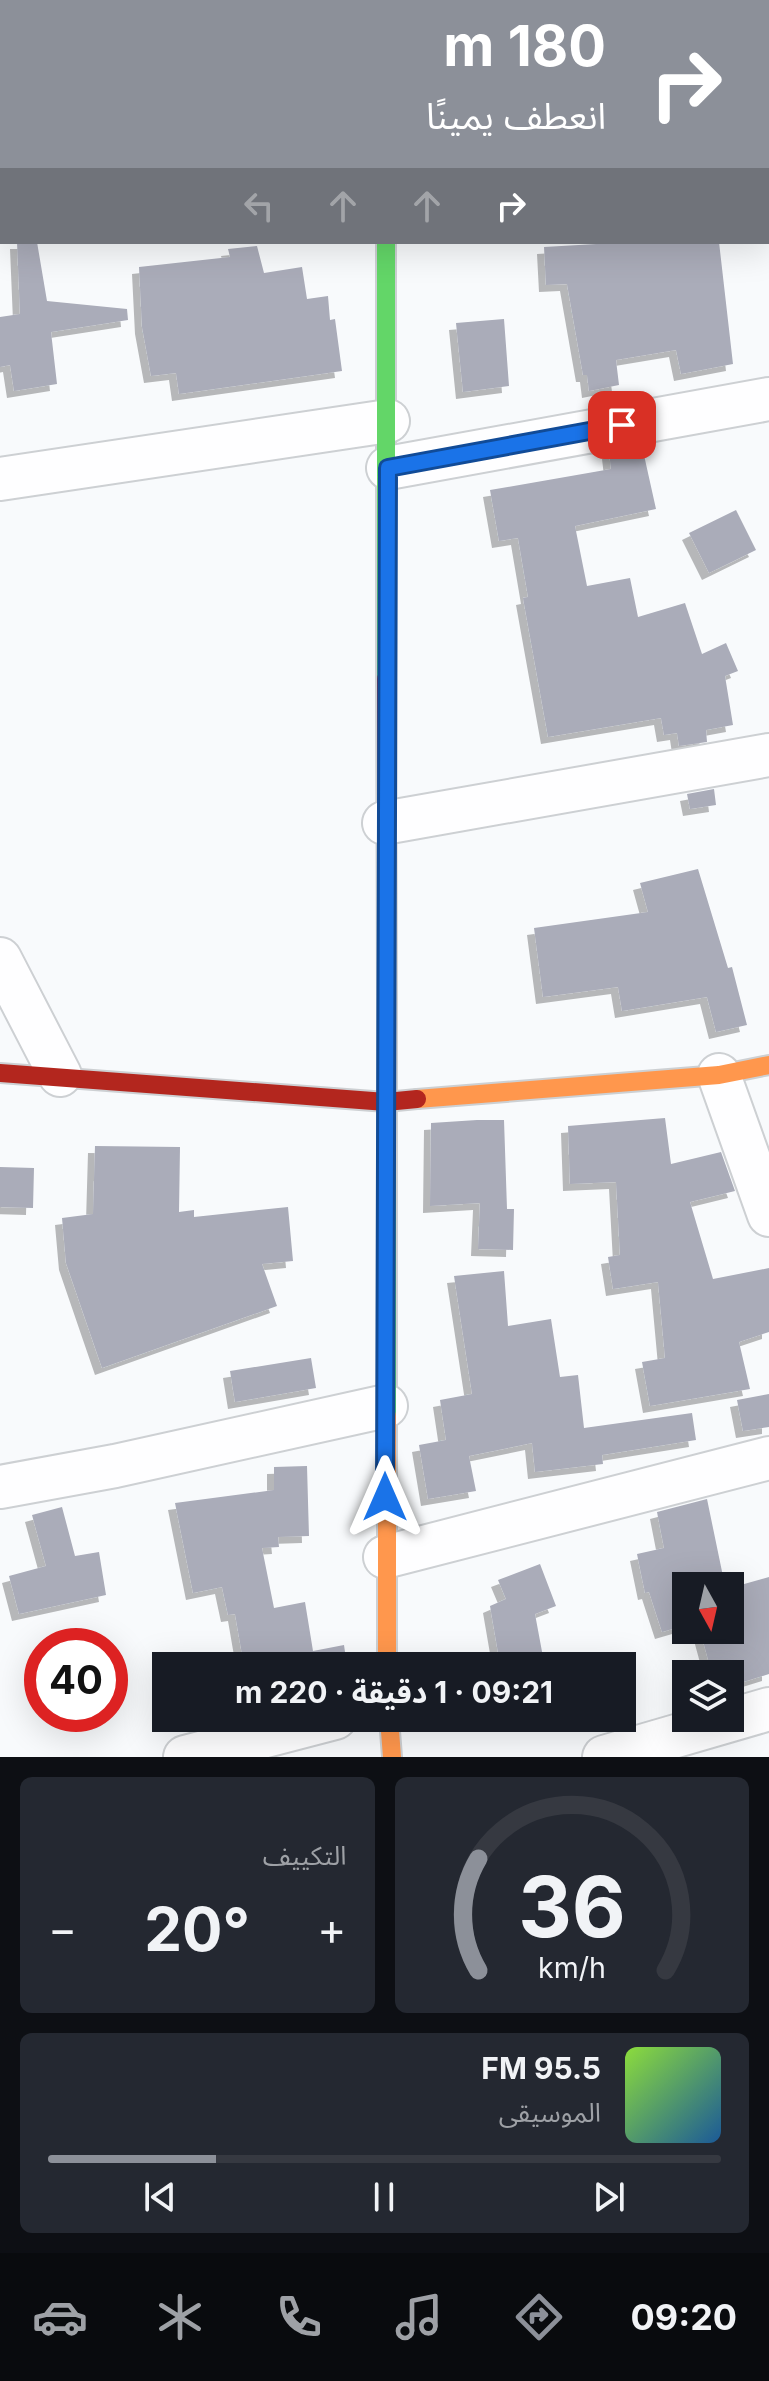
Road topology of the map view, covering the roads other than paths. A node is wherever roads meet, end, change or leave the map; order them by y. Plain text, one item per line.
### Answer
1 (386, 244) edge
2 (769, 399) edge
3 (388, 421) junction
4 (388, 468) junction
5 (0, 479) edge
6 (769, 755) edge
7 (384, 823) junction
8 (0, 959) edge
9 (769, 1065) edge
10 (0, 1073) edge
11 (60, 1075) junction
12 (719, 1075) junction
13 (386, 1102) junction
14 (769, 1215) edge
15 (386, 1406) junction
16 (769, 1458) edge
17 (0, 1487) edge
18 (385, 1557) junction
19 (387, 1652) edge
20 (769, 1709) edge
21 (281, 1732) edge
22 (390, 1732) edge
23 (631, 1754) edge
24 (185, 1757) edge
25 (392, 1757) edge

1 - 3 street
2 - 4 street
3 - 4 street
3 - 5 street
4 - 7 street
6 - 7 street
7 - 13 street
8 - 11 street
9 - 12 street
10 - 11 street
11 - 13 street
12 - 13 street
12 - 14 street
13 - 15 street
15 - 17 street
15 - 18 street
16 - 18 street
18 - 19 street
20 - 23 street
21 - 24 street
22 - 25 street

